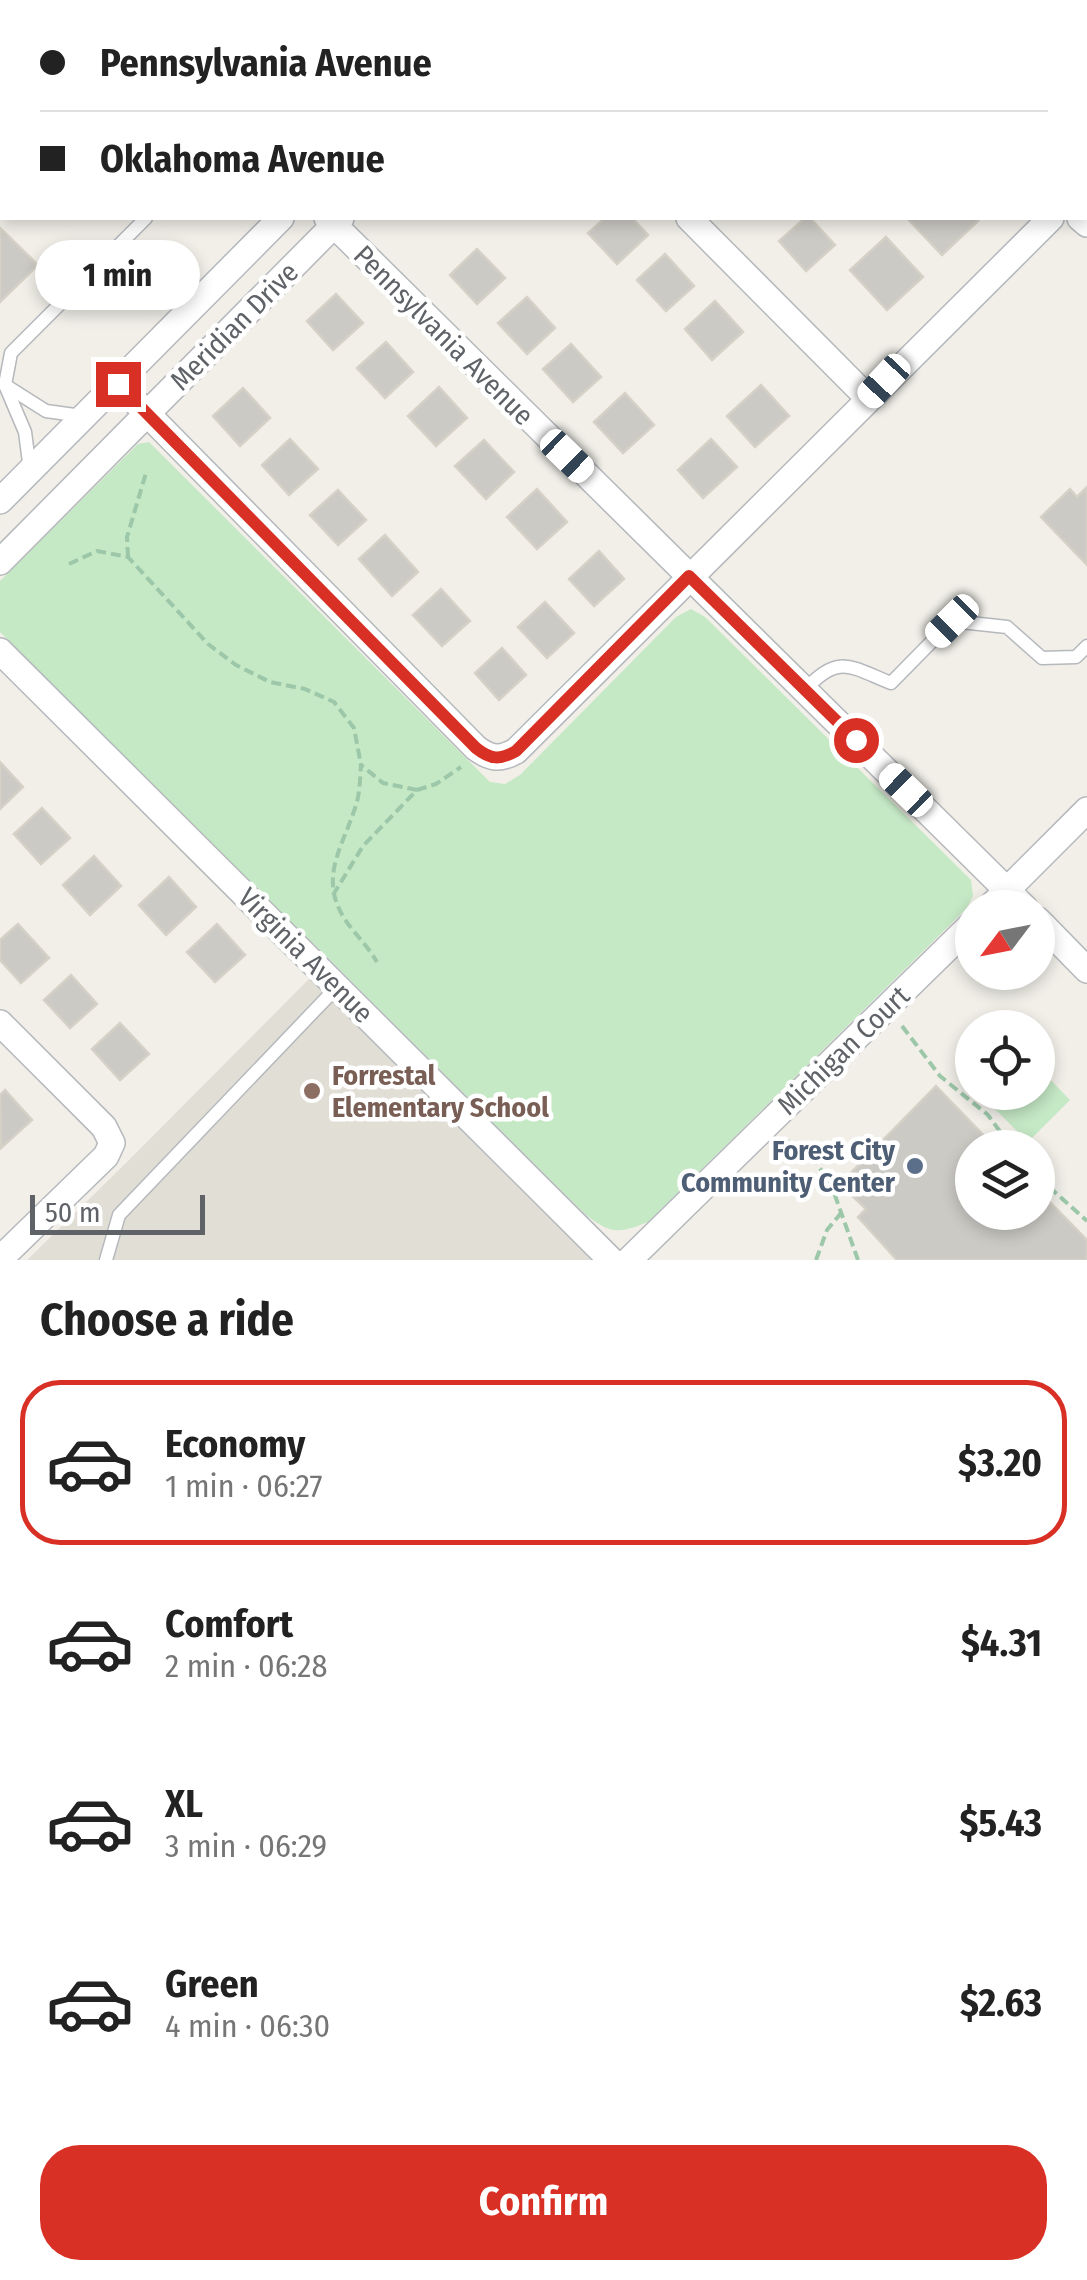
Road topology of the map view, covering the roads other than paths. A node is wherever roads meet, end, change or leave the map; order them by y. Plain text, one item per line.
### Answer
1 (144, 220) edge
2 (279, 220) edge
3 (334, 220) edge
4 (691, 220) edge
5 (1049, 220) edge
6 (3, 383) edge
7 (118, 384) junction
8 (868, 398) junction
9 (147, 414) junction
10 (86, 416) junction
11 (30, 471) junction
12 (0, 501) edge
13 (0, 562) edge
14 (689, 576) junction
15 (1087, 646) edge
16 (0, 651) edge
17 (805, 690) junction
18 (1087, 810) edge
19 (996, 890) edge
20 (1017, 890) edge
21 (1055, 937) edge
22 (955, 941) edge
23 (1087, 970) edge
24 (338, 986) junction
25 (0, 1023) edge
26 (0, 1259) edge
27 (106, 1260) edge
28 (611, 1260) edge
29 (629, 1260) edge

1 - 6 lane
2 - 7 street, Meridian Drive
3 - 9 street, Meridian Drive
3 - 14 street, Pennsylvania Avenue
4 - 8 street
5 - 8 street
6 - 10 lane
6 - 11 lane
7 - 9 street
7 - 10 street, Meridian Drive
8 - 14 street
9 - 13 street, Meridian Drive
9 - 14 street
10 - 11 street, Meridian Drive
11 - 12 street, Meridian Drive
14 - 17 street, Pennsylvania Avenue
15 - 17 lane
16 - 24 street, Virginia Avenue
17 - 19 street, Pennsylvania Avenue
18 - 20 street
21 - 23 street
22 - 29 street, Michigan Court
24 - 27 lane
24 - 28 street, Virginia Avenue
25 - 26 street

